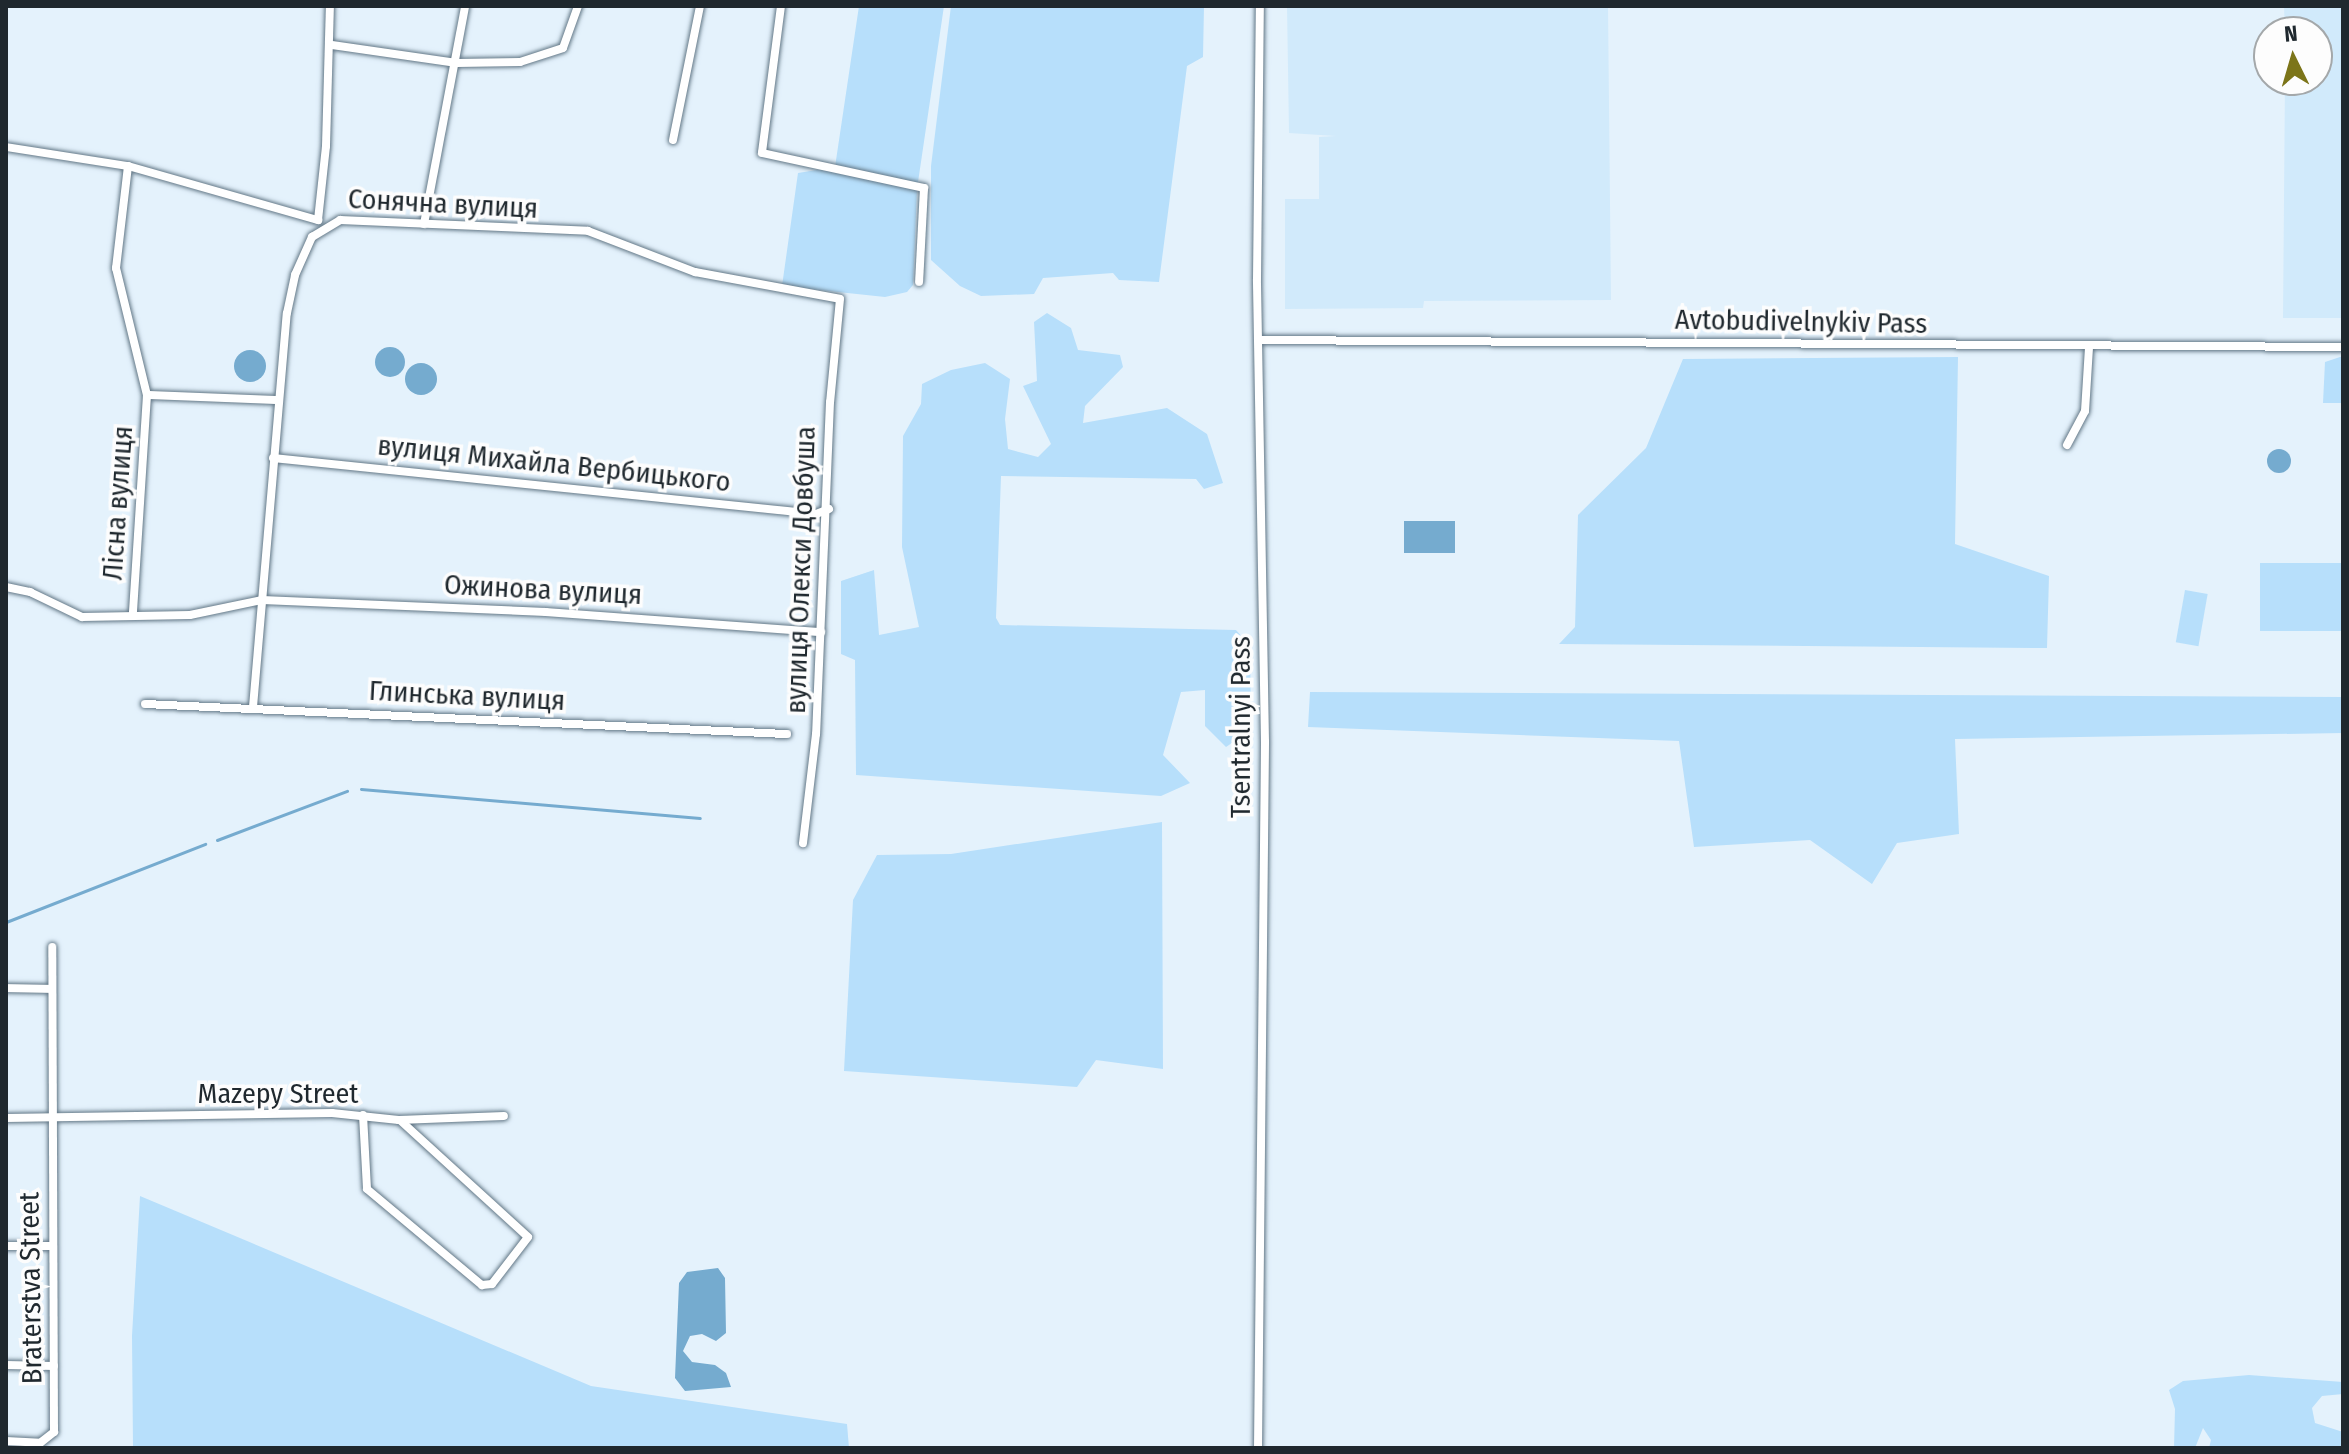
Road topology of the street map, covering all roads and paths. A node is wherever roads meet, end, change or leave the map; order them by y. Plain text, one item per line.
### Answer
1 (330, 6) edge
2 (465, 6) edge
3 (578, 6) edge
4 (700, 6) edge
5 (781, 6) edge
6 (1260, 6) edge
7 (332, 45) junction
8 (457, 63) junction
9 (673, 140) dead end
10 (6, 147) edge
11 (128, 166) junction
12 (320, 223) junction
13 (424, 224) junction
14 (919, 282) dead end
15 (840, 299) joint
16 (1258, 340) junction
17 (2089, 347) junction
18 (2343, 347) edge
19 (147, 395) junction
20 (278, 400) junction
21 (2067, 445) dead end
22 (273, 458) junction
23 (829, 509) junction
24 (6, 587) edge
25 (262, 600) junction
26 (133, 614) junction
27 (821, 632) junction
28 (145, 704) dead end
29 (253, 707) junction
30 (787, 734) dead end
31 (803, 843) dead end
32 (52, 947) dead end
33 (6, 988) edge
34 (52, 989) junction
35 (363, 1115) junction
36 (504, 1116) dead end
37 (51, 1117) junction
38 (6, 1118) edge
39 (399, 1120) junction
40 (6, 1246) edge
41 (52, 1246) junction
42 (6, 1365) edge
43 (54, 1366) junction
44 (6, 1441) edge
45 (1258, 1448) edge

1 - 7 street, Сонячна вулиця
2 - 8 street
3 - 8 street
4 - 9 street
5 - 14 street
6 - 16 street, Tsentralnyi Pass
7 - 8 street
7 - 12 street, Сонячна вулиця
8 - 13 street
10 - 11 street
11 - 12 street
11 - 19 street, Лісна вулиця
12 - 13 street, Сонячна вулиця
12 - 20 street, Сонячна вулиця
13 - 15 street, Сонячна вулиця
15 - 23 street, вулиця Олекси Довбуша
16 - 17 street, Avtobudivelnykiv Pass
16 - 45 street, Tsentralnyi Pass
17 - 18 street, Avtobudivelnykiv Pass
17 - 21 street
19 - 20 street, Лісна вулиця
19 - 26 street, Лісна вулиця
20 - 22 street, Сонячна вулиця
22 - 23 street, вулиця Михайла Вербицького
22 - 25 street, Сонячна вулиця
23 - 27 street, вулиця Олекси Довбуша
24 - 26 street
25 - 26 street
25 - 27 street, Ожинова вулиця
25 - 29 street, Сонячна вулиця
27 - 31 street, вулиця Олекси Довбуша
28 - 29 street, Глинська вулиця
29 - 30 street, Глинська вулиця
32 - 34 street, Braterstva Street
33 - 34 street
34 - 37 street, Braterstva Street
35 - 37 street, Mazepy Street
35 - 39 street, Mazepy Street
35 - 39 street
36 - 39 street, Mazepy Street
37 - 38 street, Mazepy Street
37 - 41 street, Braterstva Street
40 - 41 street
41 - 43 street, Braterstva Street
42 - 43 street
43 - 44 street, Braterstva Street

